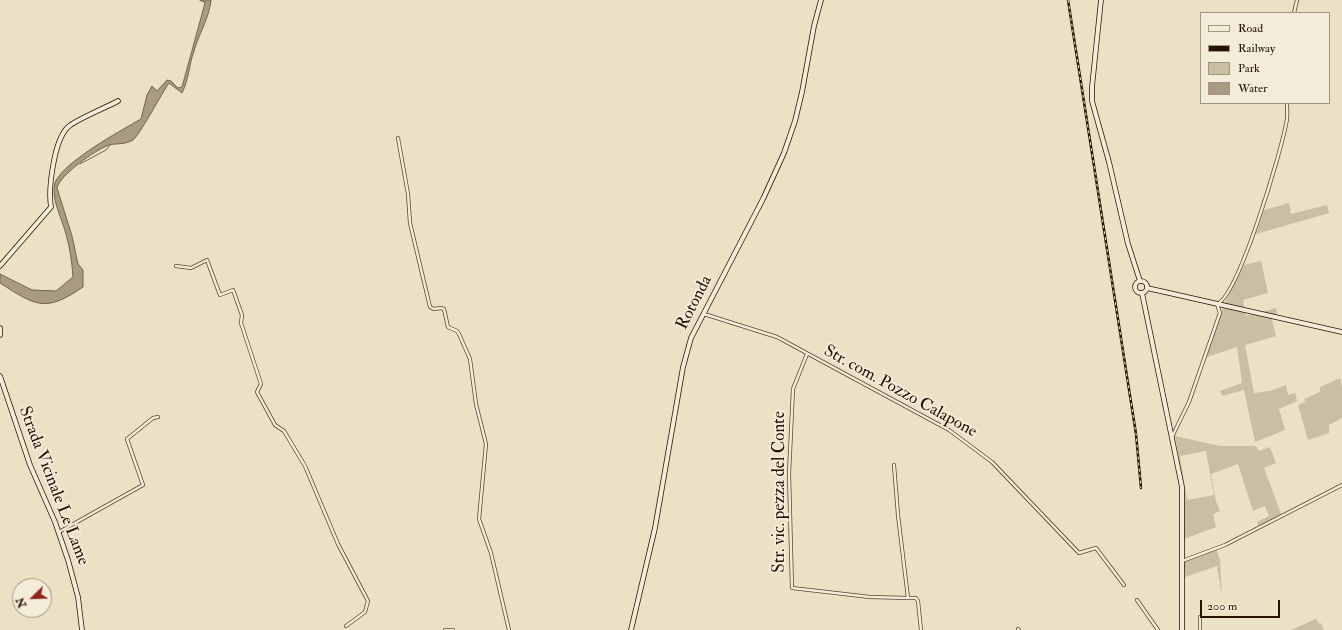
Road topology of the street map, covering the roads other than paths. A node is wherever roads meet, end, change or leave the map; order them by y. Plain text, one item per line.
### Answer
1 (822, 0) edge
2 (1101, 0) edge
3 (1297, 0) edge
4 (1294, 12) edge
5 (118, 101) dead end
6 (1287, 104) edge
7 (398, 138) dead end
8 (0, 266) edge
9 (176, 266) dead end
10 (1140, 281) junction
11 (1147, 288) junction
12 (1142, 293) junction
13 (1225, 298) junction
14 (1217, 304) junction
15 (1229, 307) junction
16 (704, 314) junction
17 (0, 328) edge
18 (1342, 332) edge
19 (0, 335) edge
20 (807, 354) junction
21 (0, 376) edge
22 (158, 417) dead end
23 (1172, 437) junction
24 (894, 465) dead end
25 (1342, 485) edge
26 (59, 532) junction
27 (1182, 561) junction
28 (1124, 584) dead end
29 (908, 598) junction
30 (1137, 600) dead end
31 (1200, 617) dead end
32 (346, 626) dead end
33 (82, 630) edge
34 (445, 630) edge
35 (453, 630) edge
36 (509, 630) edge
37 (631, 630) edge
38 (921, 630) edge
39 (1158, 630) edge
40 (1183, 630) edge
41 (1200, 630) edge

1 - 16 main road, Rotonda
2 - 10 main road
3 - 4 street
5 - 8 main road
6 - 13 street
7 - 36 street
9 - 32 street
10 - 11 main road
10 - 12 main road
11 - 12 main road
11 - 14 main road
12 - 23 main road
13 - 14 street
13 - 15 street
14 - 15 main road
14 - 23 street
15 - 18 main road
16 - 20 street, Str. com. Pozzo Calapone
16 - 37 main road, Rotonda
17 - 19 main road
20 - 28 street, Str. com. Pozzo Calapone
20 - 29 street, Str. vic. pezza del Conte
21 - 26 main road, Strada Vicinale Le Lame
22 - 26 street
23 - 27 main road
24 - 29 street
25 - 27 street
26 - 33 main road, Strada Vicinale Le Lame
27 - 40 main road
29 - 38 street
30 - 39 street
31 - 41 street
34 - 35 street

